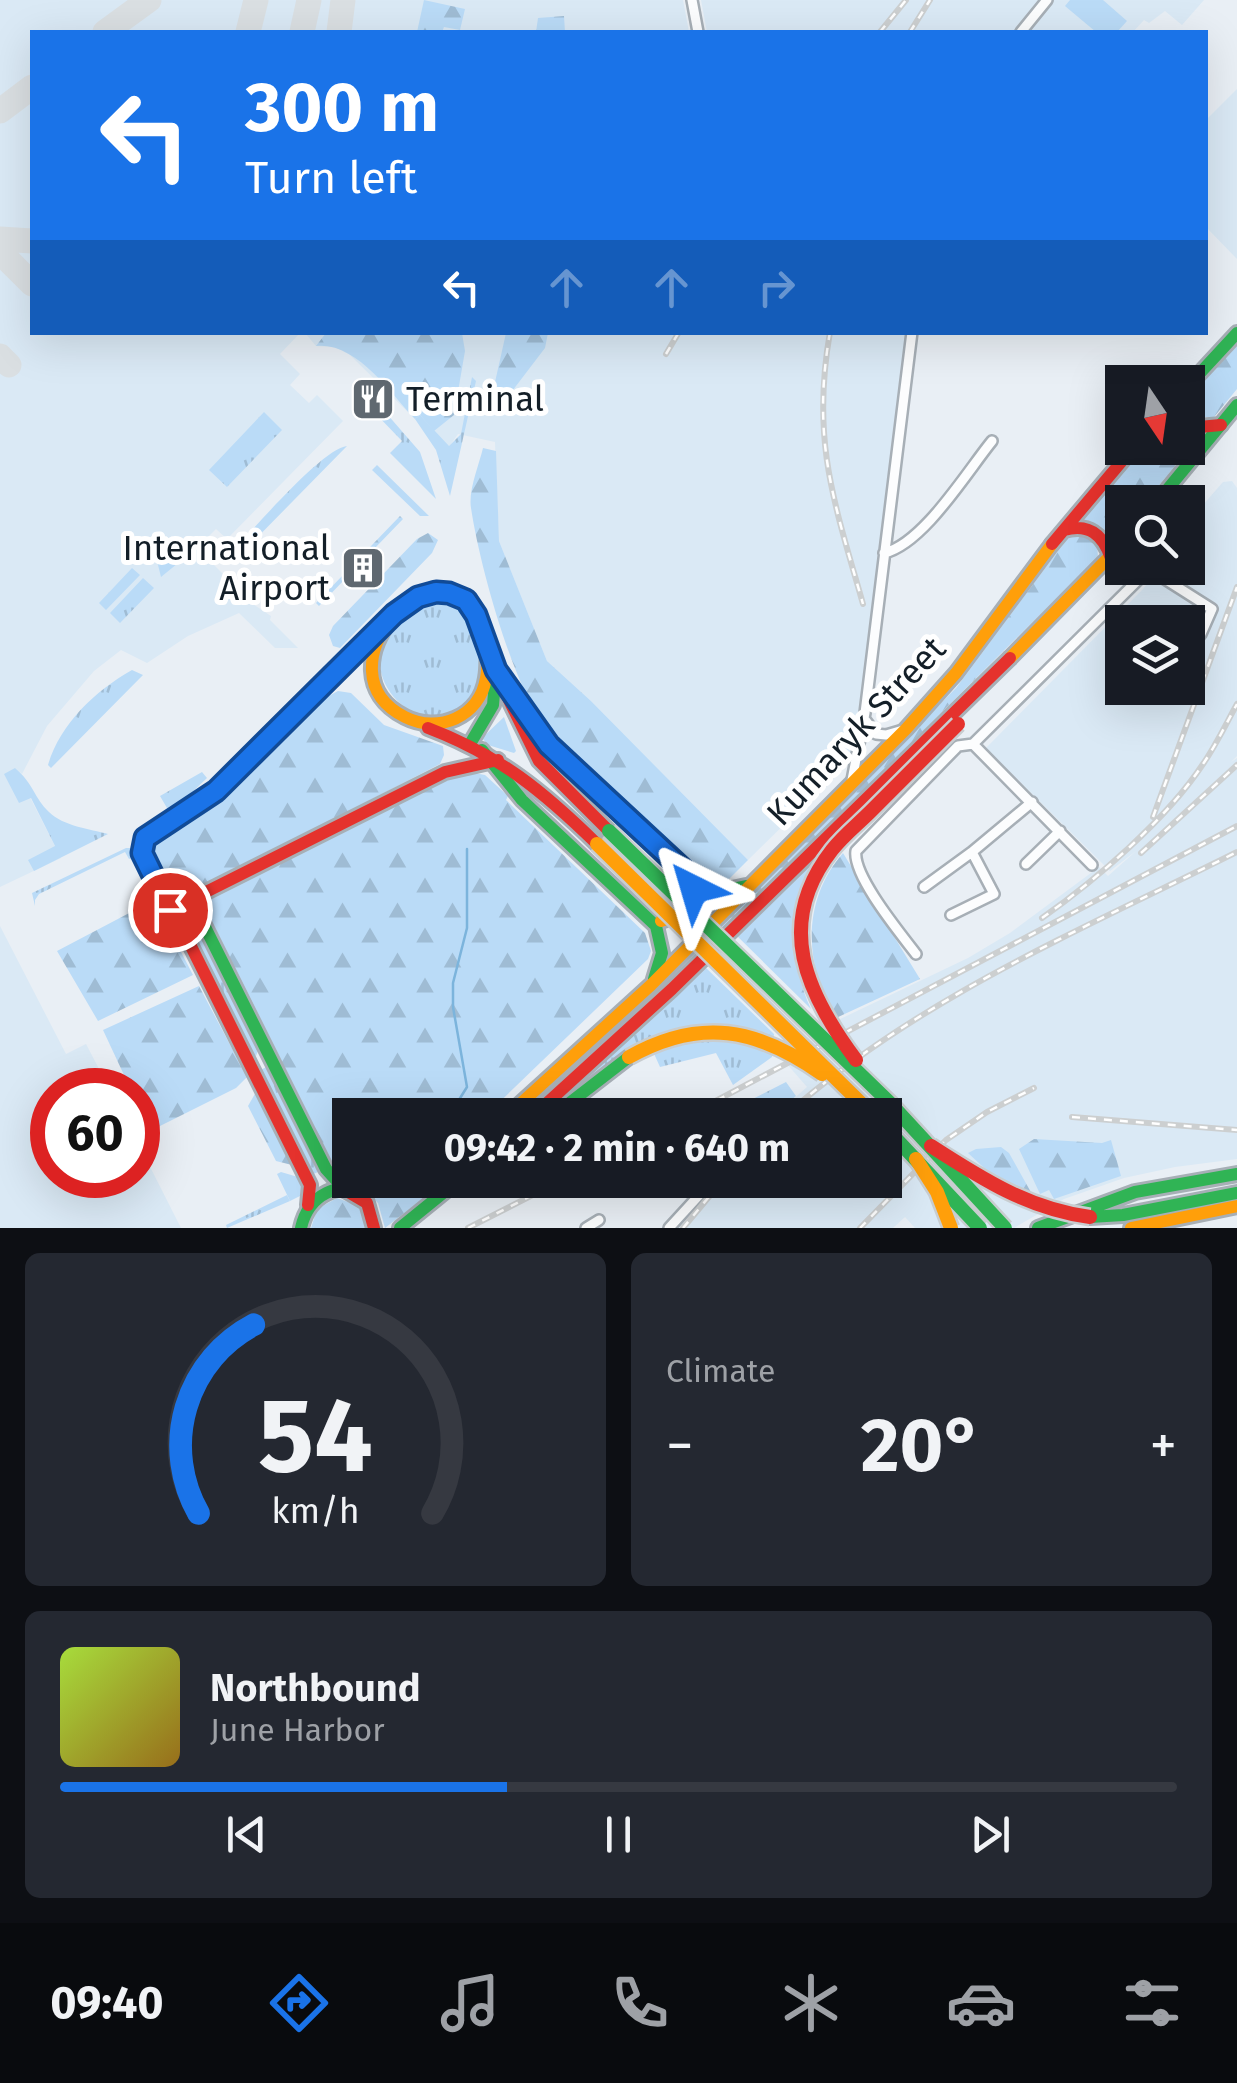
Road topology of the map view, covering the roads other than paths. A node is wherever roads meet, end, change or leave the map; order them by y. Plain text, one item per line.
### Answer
1 (692, 0) edge
2 (1047, 0) edge
3 (698, 30) edge
4 (1023, 30) edge
5 (1237, 333) edge
6 (912, 335) edge
7 (1205, 368) edge
8 (1237, 405) edge
9 (1221, 425) junction
10 (1205, 426) edge
11 (992, 442) dead end
12 (1118, 465) edge
13 (1170, 485) edge
14 (1060, 532) junction
15 (1105, 543) edge
16 (884, 553) junction
17 (1105, 570) edge
18 (1134, 585) edge
19 (1174, 585) edge
20 (1055, 614) junction
21 (391, 616) junction
22 (1205, 625) edge
23 (488, 648) junction
24 (496, 670) junction
25 (391, 711) junction
26 (865, 713) junction
27 (906, 729) junction
28 (972, 744) junction
29 (485, 754) junction
30 (444, 772) junction
31 (850, 784) junction
32 (1032, 802) junction
33 (1060, 832) junction
34 (972, 852) junction
35 (1026, 864) dead end
36 (1092, 865) dead end
37 (690, 876) junction
38 (756, 879) junction
39 (924, 887) dead end
40 (191, 899) junction
41 (170, 910) junction
42 (950, 914) dead end
43 (650, 919) junction
44 (916, 954) dead end
45 (651, 985) junction
46 (270, 1057) junction
47 (250, 1068) junction
48 (527, 1098) edge
49 (553, 1098) edge
50 (577, 1098) edge
51 (852, 1098) edge
52 (856, 1098) edge
53 (884, 1098) edge
54 (885, 1098) edge
55 (902, 1116) edge
56 (902, 1145) edge
57 (931, 1146) junction
58 (916, 1159) junction
59 (1237, 1174) edge
60 (332, 1175) edge
61 (332, 1192) edge
62 (1237, 1192) edge
63 (358, 1198) edge
64 (438, 1198) edge
65 (440, 1198) edge
66 (696, 1198) edge
67 (431, 1204) junction
68 (308, 1205) junction
69 (1237, 1206) edge
70 (599, 1220) dead end
71 (300, 1226) edge
72 (374, 1228) edge
73 (400, 1228) edge
74 (586, 1228) edge
75 (669, 1228) edge
76 (951, 1228) edge
77 (980, 1228) edge
78 (1005, 1228) edge
79 (1038, 1228) edge
80 (1131, 1228) edge
81 (1144, 1228) edge
82 (1197, 1228) edge

1 - 3 street
2 - 4 street
5 - 7 main road
6 - 16 street
8 - 9 main road
9 - 10 main road
9 - 13 main road
11 - 16 street
12 - 14 main road, Kumaryk Street
14 - 15 main road
14 - 27 main road, Kumaryk Street
16 - 26 street
17 - 20 main road, Kumaryk Street
18 - 28 street
19 - 22 street
20 - 49 main road, Kumaryk Street
20 - 54 main road, bridge
21 - 23 main road
21 - 25 main road
21 - 41 main road
23 - 24 main road
23 - 25 main road
24 - 29 main road
24 - 37 main road
24 - 53 main road, bridge
25 - 29 main road
26 - 27 street
26 - 31 street
27 - 31 main road, Kumaryk Street
28 - 32 street
28 - 44 street
29 - 30 main road
29 - 30 main road
29 - 43 main road
29 - 52 main road, bridge
30 - 40 main road
31 - 38 main road, Kumaryk Street
32 - 33 street
32 - 34 street
33 - 35 street
33 - 36 street
34 - 39 street
34 - 42 street
37 - 38 main road
37 - 43 main road
38 - 45 main road, Kumaryk Street
40 - 41 main road
40 - 46 main road
41 - 47 main road
43 - 45 main road
45 - 48 main road, Kumaryk Street
46 - 47 main road
46 - 60 main road
47 - 68 main road
50 - 51 main road, bridge
55 - 57 main road, bridge
56 - 58 main road, bridge
57 - 62 main road, bridge
57 - 78 main road, bridge
58 - 76 main road, bridge
58 - 77 main road, bridge
59 - 79 main road
61 - 68 main road
63 - 72 main road
64 - 67 main road
65 - 67 main road
66 - 75 street
67 - 73 main road
68 - 71 main road
69 - 80 main road
70 - 74 street
81 - 82 main road

